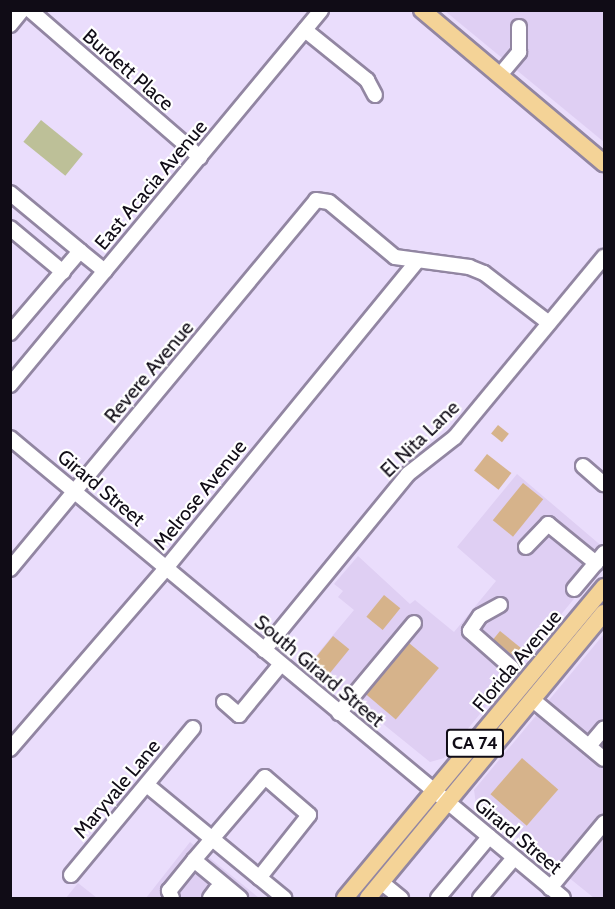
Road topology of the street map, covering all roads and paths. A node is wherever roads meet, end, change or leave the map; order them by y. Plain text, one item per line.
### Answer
1 (321, 10) edge
2 (422, 10) edge
3 (28, 11) edge
4 (10, 25) edge
5 (519, 27) dead end
6 (305, 30) junction
7 (500, 75) junction
8 (375, 95) dead end
9 (200, 157) junction
10 (604, 163) edge
11 (10, 194) edge
12 (10, 228) edge
13 (80, 251) junction
14 (416, 262) junction
15 (602, 265) edge
16 (105, 271) junction
17 (63, 272) junction
18 (549, 323) junction
19 (10, 333) edge
20 (10, 385) edge
21 (10, 438) edge
22 (583, 466) dead end
23 (604, 484) edge
24 (75, 492) junction
25 (526, 547) dead end
26 (600, 558) edge
27 (166, 568) junction
28 (10, 569) edge
29 (604, 587) edge
30 (574, 589) dead end
31 (500, 605) dead end
32 (604, 613) edge
33 (414, 623) dead end
34 (264, 650) junction
35 (281, 664) junction
36 (512, 668) dead end
37 (533, 700) junction
38 (224, 702) dead end
39 (339, 713) junction
40 (194, 728) dead end
41 (604, 728) edge
42 (589, 746) junction
43 (10, 749) edge
44 (604, 759) edge
45 (147, 785) junction
46 (441, 798) junction
47 (604, 823) edge
48 (489, 837) junction
49 (212, 839) junction
50 (514, 858) junction
51 (194, 860) junction
52 (71, 875) dead end
53 (259, 878) junction
54 (381, 882) junction
55 (550, 888) junction
56 (237, 896) edge
57 (172, 898) edge
58 (210, 898) edge
59 (284, 898) edge
60 (345, 898) edge
61 (368, 898) edge
62 (401, 898) edge
63 (438, 898) edge
64 (480, 898) edge
65 (563, 898) edge

1 - 6 street, East Acacia Avenue
2 - 7 main road
3 - 4 street
3 - 9 street, Burdett Place
5 - 7 street
6 - 8 street
6 - 9 street, East Acacia Avenue
7 - 10 main road
9 - 16 street, East Acacia Avenue
11 - 13 street
12 - 17 street
13 - 16 street
13 - 17 street
14 - 18 street
14 - 24 street, Revere Avenue
14 - 27 street, Melrose Avenue
15 - 18 street, El Nita Lane
16 - 20 street, East Acacia Avenue
17 - 19 street
18 - 34 street, El Nita Lane
21 - 24 street, Girard Street
22 - 23 street
24 - 27 street, Girard Street
24 - 28 street, Revere Avenue
25 - 26 street
26 - 30 street
27 - 34 street, South Girard Street
27 - 43 street, Melrose Avenue
29 - 46 main road, Florida Avenue / CA 74
31 - 36 street
32 - 37 main road, Florida Avenue / CA 74
33 - 39 street
34 - 35 street, South Girard Street
35 - 38 street
35 - 39 street, South Girard Street
37 - 42 street
37 - 46 main road, Florida Avenue / CA 74
39 - 46 street, South Girard Street
40 - 45 street, Maryvale Lane
41 - 42 street
42 - 44 street
45 - 49 street
45 - 52 street, Maryvale Lane
46 - 48 street, Girard Street
46 - 54 main road, Florida Avenue / CA 74
46 - 60 main road, Florida Avenue / CA 74
47 - 55 street
48 - 50 street, Girard Street
48 - 63 street
49 - 51 street
49 - 53 street
49 - 53 street
50 - 55 street, Girard Street
50 - 64 street
51 - 56 street
51 - 57 street
53 - 59 street
54 - 61 main road, Florida Avenue / CA 74
54 - 62 street
55 - 65 street, Girard Street
56 - 58 street

